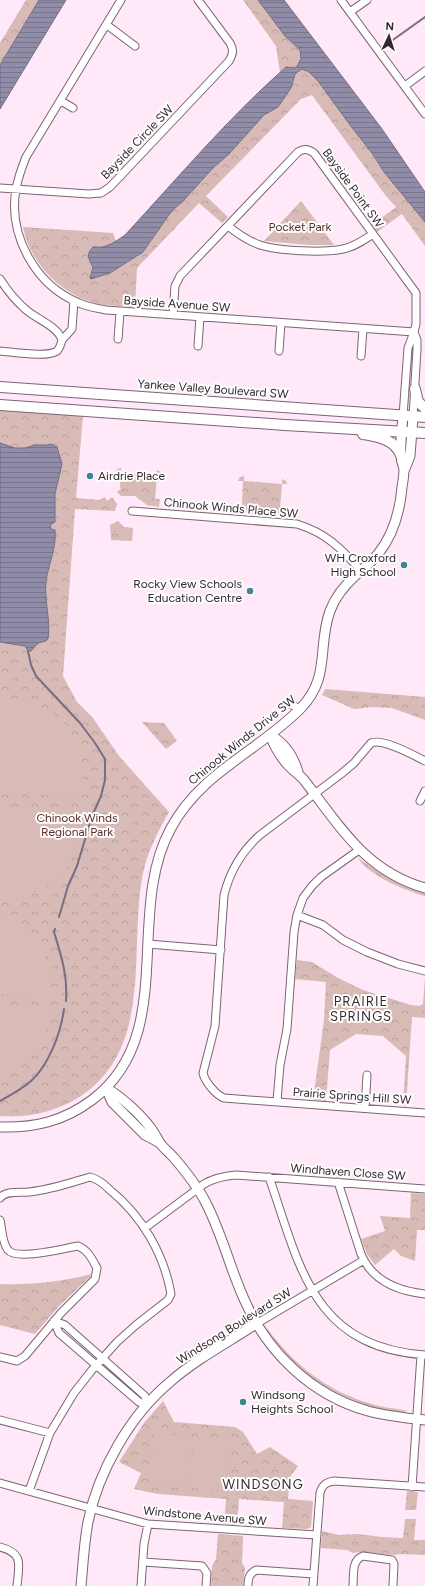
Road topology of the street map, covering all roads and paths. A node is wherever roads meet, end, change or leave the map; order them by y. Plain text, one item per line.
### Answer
1 (121, 0) edge
2 (198, 0) edge
3 (341, 0) edge
4 (367, 0) edge
5 (350, 12) junction
6 (107, 25) junction
7 (135, 46) dead end
8 (425, 71) edge
9 (405, 86) junction
10 (61, 101) junction
11 (73, 108) dead end
12 (425, 114) edge
13 (0, 188) edge
14 (16, 189) junction
15 (228, 226) junction
16 (373, 234) junction
17 (0, 279) edge
18 (74, 301) junction
19 (120, 312) junction
20 (172, 315) junction
21 (200, 317) junction
22 (281, 323) junction
23 (363, 328) junction
24 (414, 332) junction
25 (118, 339) dead end
26 (62, 340) junction
27 (198, 346) dead end
28 (0, 351) edge
29 (280, 351) dead end
30 (361, 356) dead end
31 (0, 387) edge
32 (415, 388) junction
33 (0, 405) edge
34 (425, 408) edge
35 (408, 416) junction
36 (425, 417) edge
37 (329, 428) junction
38 (407, 432) junction
39 (425, 433) edge
40 (401, 455) junction
41 (404, 471) junction
42 (132, 511) dead end
43 (361, 571) junction
44 (290, 704) dead end
45 (300, 709) junction
46 (270, 735) junction
47 (425, 761) edge
48 (425, 791) edge
49 (315, 794) junction
50 (420, 801) dead end
51 (359, 850) junction
52 (425, 888) edge
53 (297, 915) junction
54 (148, 944) junction
55 (221, 950) junction
56 (425, 971) edge
57 (367, 1075) dead end
58 (106, 1088) junction
59 (277, 1101) junction
60 (365, 1108) junction
61 (425, 1113) edge
62 (0, 1127) edge
63 (269, 1177) junction
64 (338, 1182) junction
65 (198, 1189) junction
66 (425, 1189) edge
67 (0, 1198) edge
68 (0, 1220) edge
69 (145, 1228) junction
70 (364, 1260) junction
71 (312, 1291) junction
72 (425, 1294) edge
73 (54, 1321) junction
74 (256, 1324) junction
75 (423, 1355) edge
76 (0, 1357) edge
77 (102, 1358) junction
78 (96, 1365) junction
79 (147, 1405) junction
80 (0, 1420) edge
81 (421, 1420) edge
82 (50, 1434) junction
83 (0, 1483) edge
84 (412, 1486) junction
85 (425, 1487) edge
86 (29, 1491) junction
87 (92, 1508) junction
88 (148, 1524) junction
89 (316, 1535) junction
90 (0, 1547) edge
91 (142, 1562) junction
92 (314, 1574) junction
93 (17, 1586) edge
94 (82, 1586) edge
95 (141, 1586) edge
96 (206, 1586) edge
97 (248, 1586) edge
98 (313, 1586) edge
99 (353, 1586) edge
100 (393, 1586) edge

1 - 6 street
2 - 14 street, Bayside Circle SW
3 - 5 street
4 - 5 street
5 - 9 street
6 - 7 street
6 - 10 street
8 - 9 street
9 - 12 street
10 - 11 street
10 - 14 street
13 - 14 street
14 - 18 street, Bayside Avenue SW
15 - 16 street
15 - 16 street, Bayside Point SW
15 - 20 street, Bayside Point SW
16 - 24 street, Bayside Point SW
17 - 26 street
18 - 19 street, Bayside Avenue SW
18 - 26 street
19 - 20 street, Bayside Avenue SW
19 - 25 street
20 - 21 street, Bayside Avenue SW
21 - 22 street, Bayside Avenue SW
21 - 27 street
22 - 23 street, Bayside Avenue SW
22 - 29 street
23 - 24 street, Bayside Avenue SW
23 - 30 street
24 - 32 street
24 - 35 street
26 - 28 street
31 - 35 main road, Yankee Valley Boulevard SW
32 - 34 main road
32 - 35 street
33 - 37 main road
35 - 36 main road, Yankee Valley Boulevard SW
35 - 38 street, Chinook Winds Drive SW
37 - 38 main road
37 - 40 main road
38 - 39 main road
38 - 40 street, Chinook Winds Drive SW
38 - 41 street, Chinook Winds Drive SW
40 - 41 street, Chinook Winds Drive SW
41 - 43 street, Chinook Winds Drive SW
42 - 43 street, Chinook Winds Place SW
43 - 45 street, Chinook Winds Drive SW
44 - 45 street
45 - 46 street, Chinook Winds Drive SW
46 - 49 street
46 - 54 street, Chinook Winds Drive SW
47 - 49 street
48 - 50 street
49 - 51 street
49 - 55 street
51 - 52 street
51 - 53 street
53 - 56 street
53 - 59 street
54 - 55 street
54 - 58 street, Chinook Winds Drive SW
55 - 59 street, Prairie Springs Hill SW
57 - 60 street
58 - 62 street, Chinook Winds Drive SW
58 - 65 street
59 - 60 street, Prairie Springs Hill SW
60 - 61 street, Prairie Springs Hill SW
63 - 64 street, Windhaven Close SW
63 - 65 street, Windhaven Close SW
63 - 71 street
64 - 66 street, Windhaven Close SW
64 - 70 street
65 - 69 street, Windhaven Close SW
65 - 74 street
67 - 69 street
68 - 73 street
69 - 77 street
70 - 71 street, Windsong Boulevard SW
70 - 72 street
71 - 74 street, Windsong Boulevard SW
71 - 75 street
73 - 76 street
73 - 77 street
73 - 78 street
74 - 79 street, Windsong Boulevard SW
74 - 81 street
75 - 81 street
77 - 78 street
77 - 79 street
78 - 79 street
78 - 82 street
79 - 87 street, Windsong Boulevard SW
80 - 82 street
81 - 84 street
82 - 86 street
83 - 86 street, Windstone Avenue SW
84 - 85 street
84 - 89 street
86 - 87 street, Windstone Avenue SW
87 - 88 street, Windstone Avenue SW
87 - 94 street, Windsong Boulevard SW
88 - 89 street, Windstone Avenue SW
88 - 91 street
89 - 92 street
90 - 93 street
91 - 95 street
91 - 96 street
92 - 97 street
92 - 98 street
99 - 100 street

